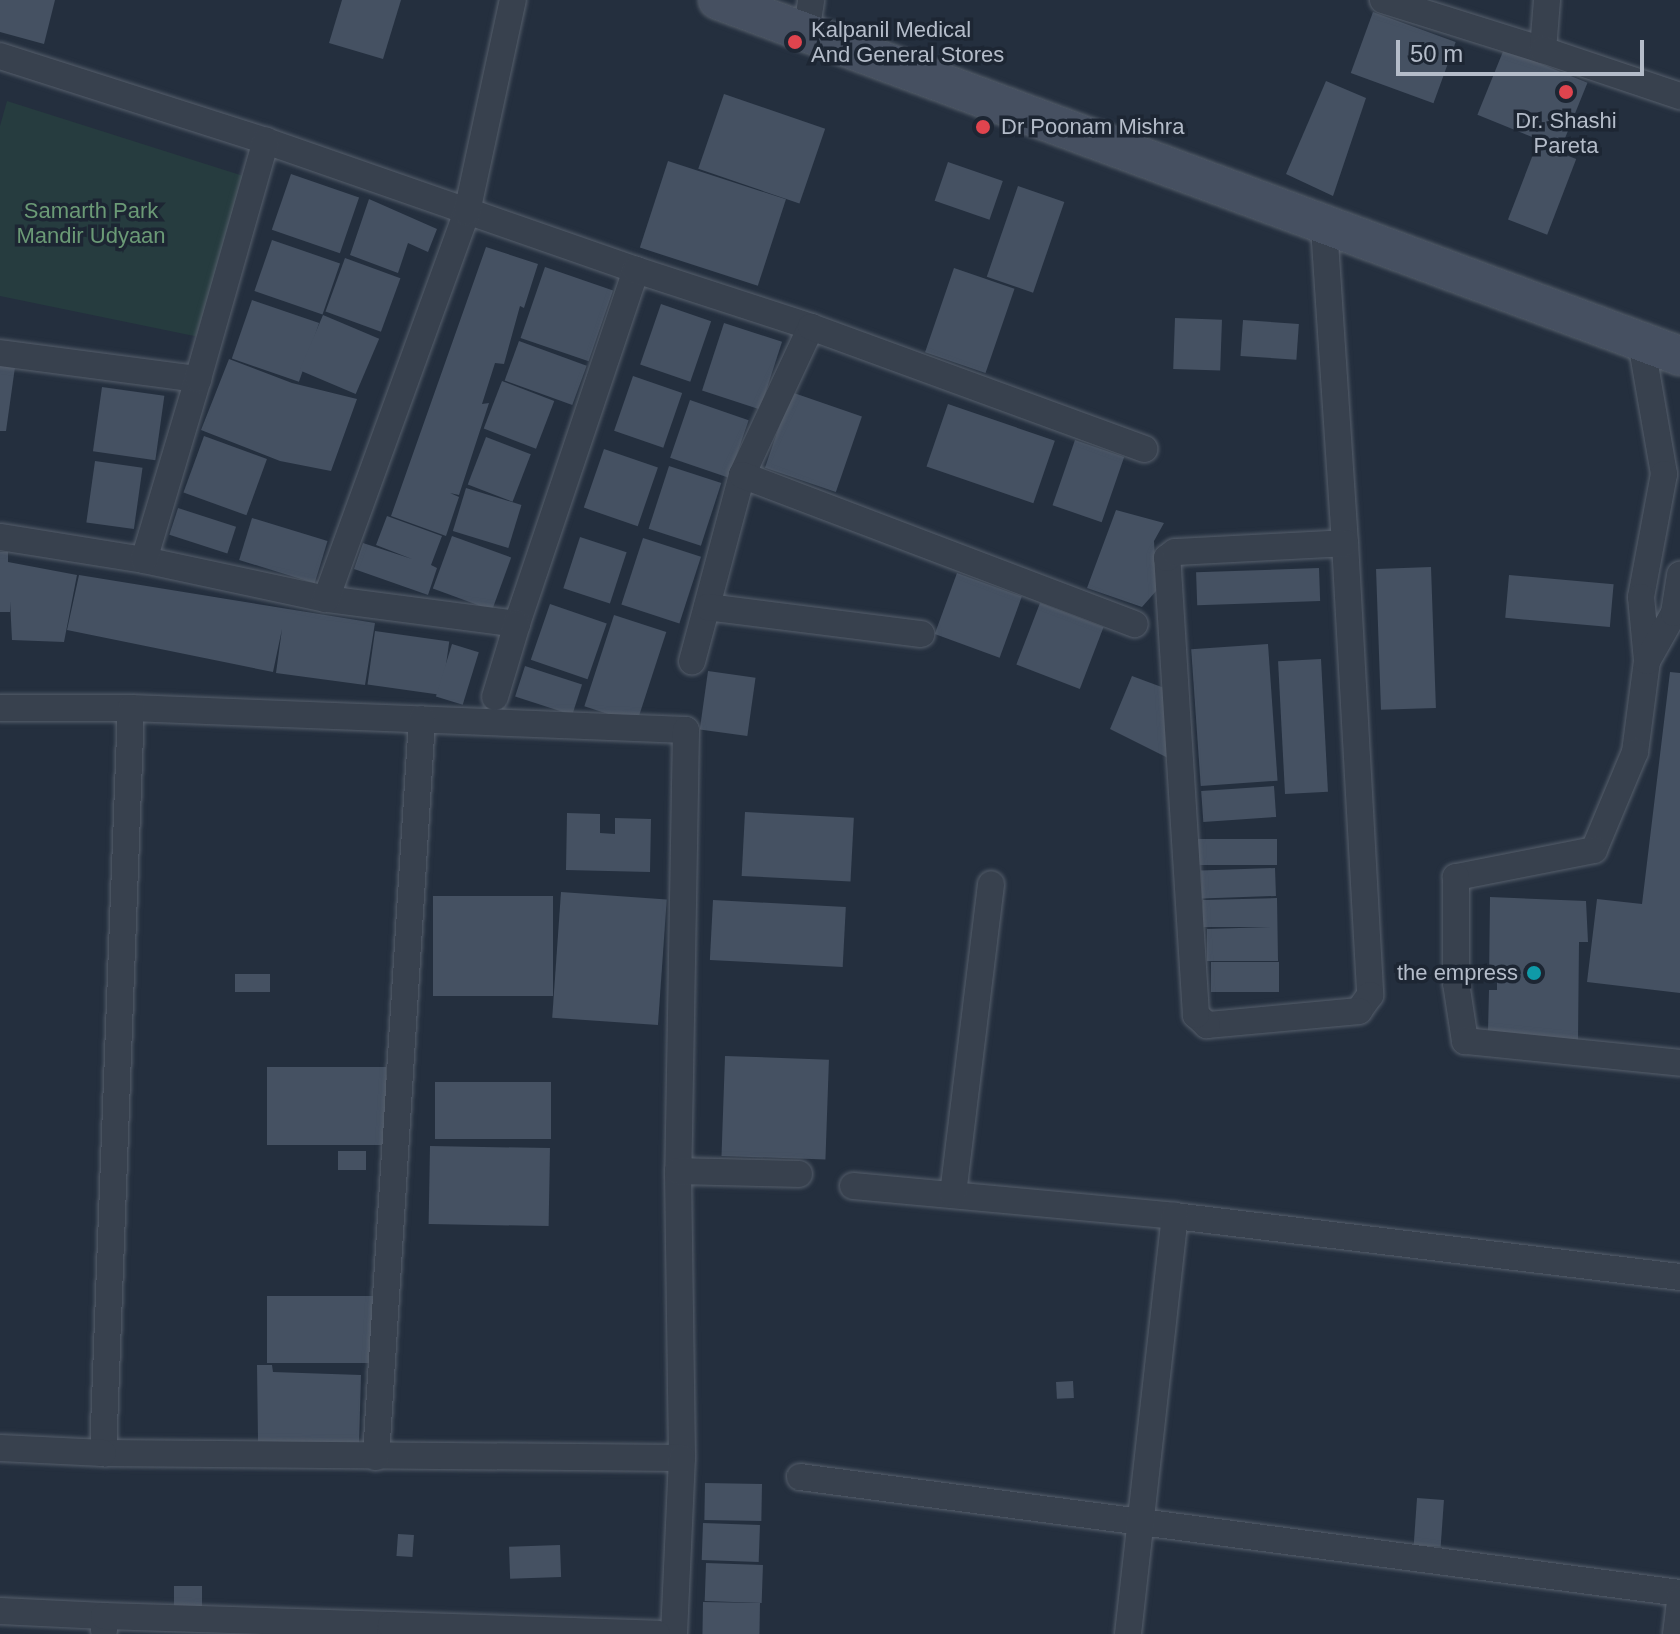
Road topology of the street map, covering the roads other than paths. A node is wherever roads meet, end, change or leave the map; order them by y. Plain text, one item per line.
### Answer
1 (513, 0) edge
2 (718, 0) edge
3 (1383, 0) edge
4 (1547, 0) edge
5 (808, 16) edge
6 (1543, 50) junction
7 (0, 56) edge
8 (1680, 96) edge
9 (266, 141) junction
10 (467, 212) junction
11 (1324, 227) junction
12 (636, 270) junction
13 (811, 327) junction
14 (1641, 342) junction
15 (0, 353) edge
16 (1680, 356) edge
17 (198, 379) junction
18 (1144, 449) dead end
19 (742, 475) junction
20 (1672, 476) edge
21 (0, 537) edge
22 (1345, 543) junction
23 (144, 560) junction
24 (1680, 574) edge
25 (326, 599) junction
26 (707, 607) junction
27 (517, 624) junction
28 (1135, 624) dead end
29 (921, 634) dead end
30 (692, 661) dead end
31 (1647, 661) junction
32 (495, 697) dead end
33 (0, 708) edge
34 (131, 708) junction
35 (422, 719) junction
36 (991, 884) dead end
37 (1680, 1063) edge
38 (678, 1171) junction
39 (799, 1174) dead end
40 (853, 1186) dead end
41 (953, 1194) junction
42 (1175, 1216) junction
43 (1680, 1277) edge
44 (0, 1448) edge
45 (103, 1453) junction
46 (376, 1457) junction
47 (682, 1458) junction
48 (800, 1477) dead end
49 (1140, 1519) junction
50 (1680, 1596) edge
51 (0, 1611) edge
52 (104, 1625) edge
53 (391, 1629) edge
54 (657, 1634) edge
55 (674, 1634) edge
56 (1128, 1634) edge
57 (1676, 1634) edge

1 - 10 street
2 - 5 street
3 - 6 street
4 - 6 street
5 - 11 street
6 - 8 street
7 - 9 street
9 - 10 street
9 - 17 street
10 - 12 street
10 - 25 street
11 - 14 street
11 - 22 street
12 - 13 street
12 - 27 street
13 - 18 street
13 - 19 street
14 - 16 street
14 - 20 street
15 - 17 street
17 - 23 street
19 - 26 street
19 - 28 street
20 - 31 street
21 - 23 street
22 - 22 street
23 - 25 street
24 - 31 street
25 - 27 street
26 - 29 street
26 - 30 street
27 - 32 street
31 - 37 street
33 - 34 street
34 - 35 street
34 - 45 street
35 - 38 street
35 - 46 street
36 - 41 street
38 - 39 street
38 - 47 street
40 - 41 street
41 - 42 street
42 - 43 street
42 - 49 street
44 - 45 street
45 - 46 street
46 - 47 street
47 - 55 street
48 - 49 street
49 - 50 street
49 - 56 street
50 - 57 street
51 - 52 street
52 - 53 street
53 - 54 street

